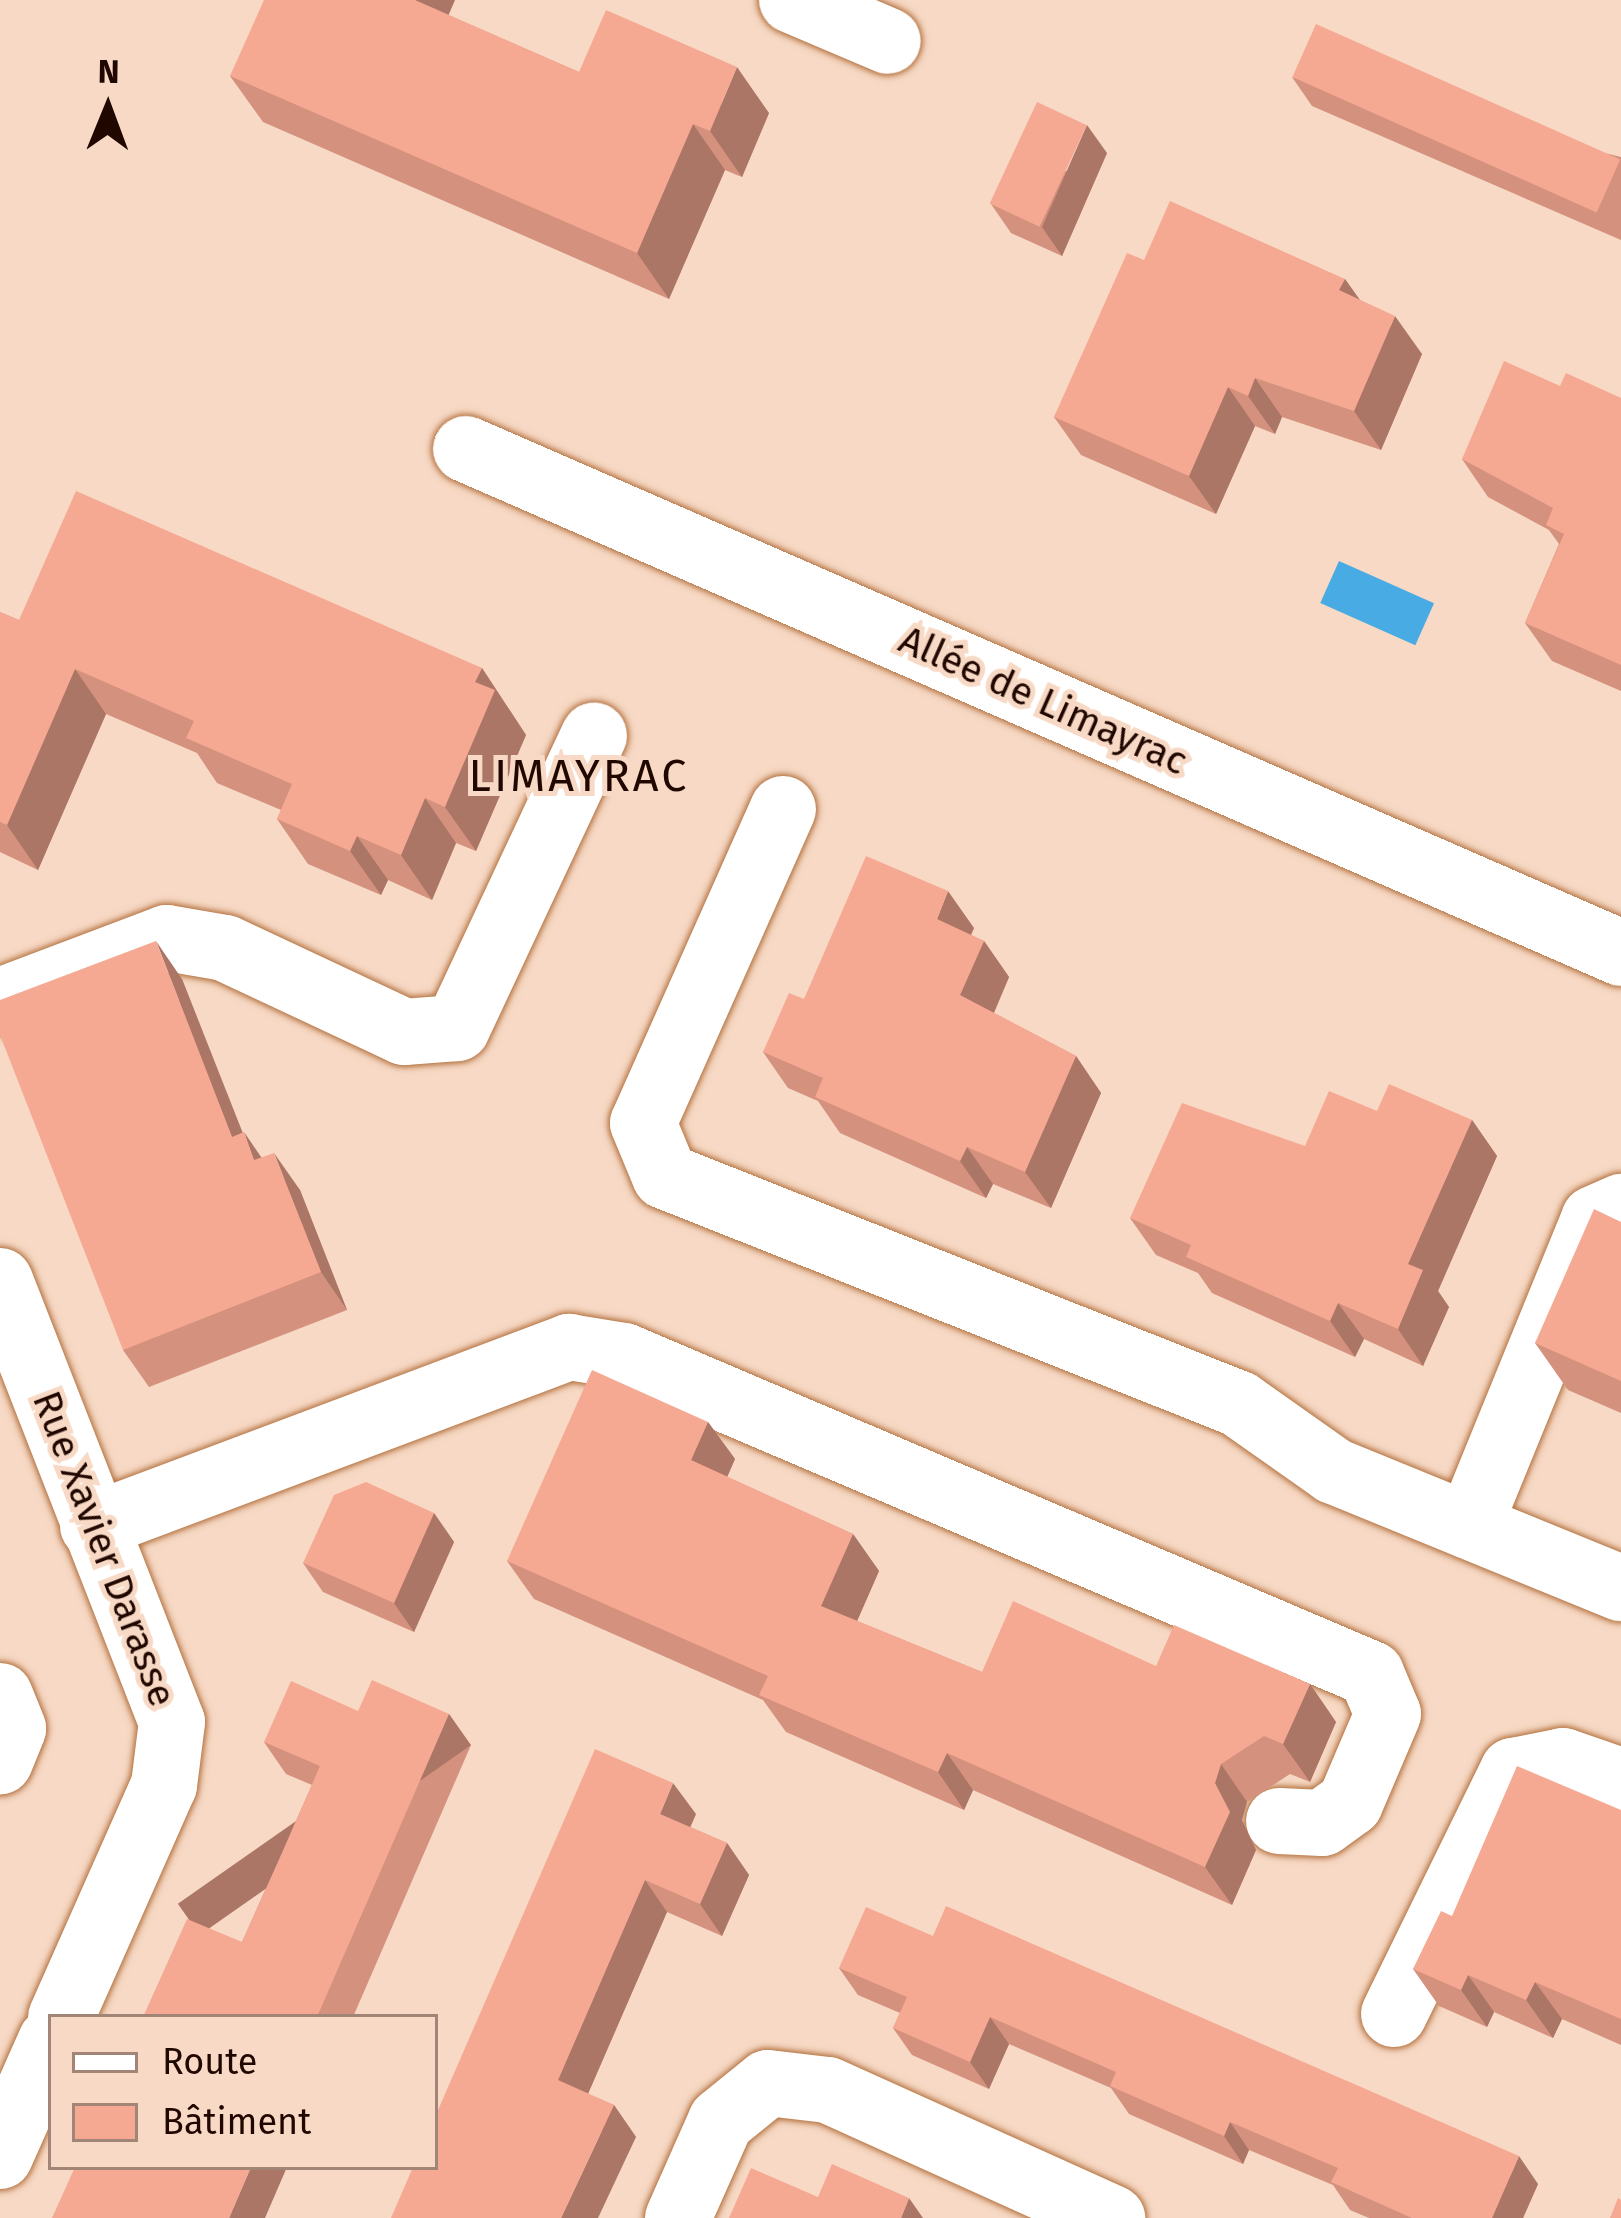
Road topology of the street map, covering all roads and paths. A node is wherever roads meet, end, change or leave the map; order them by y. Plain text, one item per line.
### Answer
1 (792, 0) edge
2 (888, 41) dead end
3 (466, 449) dead end
4 (594, 735) dead end
5 (783, 809) dead end
6 (1621, 953) edge
7 (0, 1001) edge
8 (1621, 1207) edge
9 (0, 1281) edge
10 (93, 1526) junction
11 (1469, 1526) junction
12 (1621, 1588) edge
13 (0, 1696) edge
14 (0, 1761) edge
15 (1621, 1781) edge
16 (1279, 1821) dead end
17 (63, 2014) edge
18 (1394, 2014) dead end
19 (48, 2048) edge
20 (0, 2156) edge
21 (678, 2218) edge
22 (1112, 2218) edge

1 - 2 street
3 - 6 street, Allée de Limayrac
4 - 7 street
5 - 11 street
8 - 11 street
9 - 10 street, Rue Xavier Darasse
10 - 16 street
10 - 17 street, Rue Xavier Darasse
11 - 12 street
13 - 14 street
15 - 18 street
19 - 20 street
21 - 22 street

